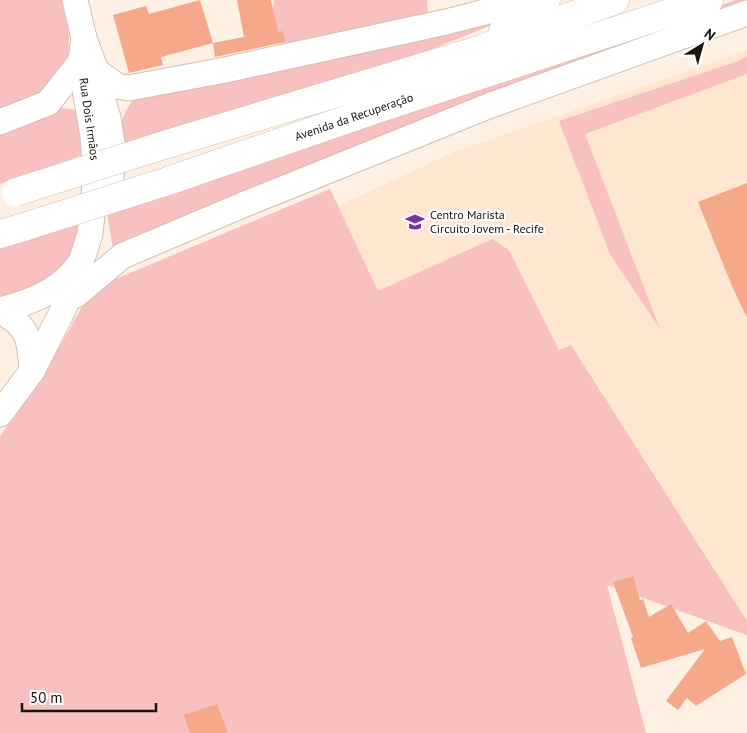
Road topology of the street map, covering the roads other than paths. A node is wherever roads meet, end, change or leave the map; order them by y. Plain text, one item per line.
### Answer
1 (75, 0) edge
2 (532, 0) edge
3 (546, 0) edge
4 (615, 0) edge
5 (709, 0) edge
6 (747, 13) edge
7 (476, 51) junction
8 (87, 57) junction
9 (132, 87) junction
10 (48, 103) junction
11 (98, 114) junction
12 (0, 122) edge
13 (8, 195) edge
14 (12, 230) edge
15 (100, 236) junction
16 (122, 256) junction
17 (82, 260) junction
18 (69, 305) junction
19 (0, 311) edge
20 (32, 371) junction
21 (0, 414) edge

1 - 8 main road, Rua Dois Irmãos
2 - 9 main road
3 - 7 highway
4 - 7 highway
5 - 14 highway, Avenida da Recuperação, bridge
6 - 16 main road
7 - 13 highway, bridge
8 - 9 main road
8 - 10 main road
8 - 11 main road, Rua Dois Irmãos
9 - 11 main road, Rua Dois Irmãos
10 - 11 main road
10 - 12 main road
11 - 15 main road, Rua Dois Irmãos
11 - 17 main road, Rua Dois Irmãos
15 - 16 main road
15 - 18 main road, Rua Dois Irmãos
16 - 18 main road, Rua Dois Irmãos
17 - 18 main road, Rua Dois Irmãos
17 - 19 main road
18 - 20 main road, Rua Dois Irmãos
19 - 20 main road
20 - 21 main road, Rua Dois Irmãos

